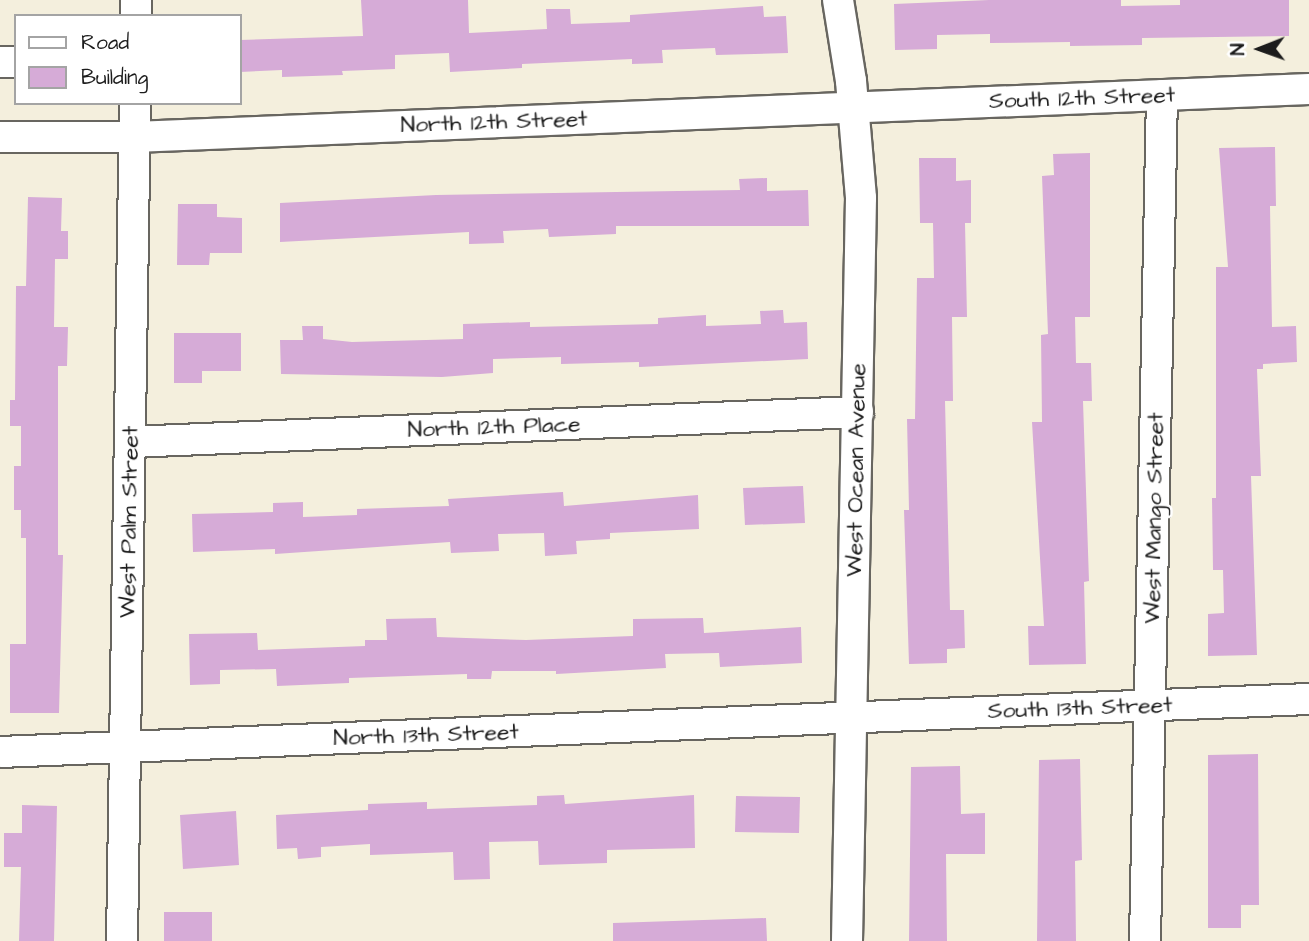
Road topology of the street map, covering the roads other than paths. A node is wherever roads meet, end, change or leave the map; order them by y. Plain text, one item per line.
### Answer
1 (838, 0) edge
2 (1309, 89) edge
3 (1162, 95) junction
4 (135, 105) edge
5 (854, 108) junction
6 (134, 136) junction
7 (0, 137) edge
8 (858, 412) junction
9 (130, 442) junction
10 (1309, 699) edge
11 (1150, 705) junction
12 (852, 717) junction
13 (125, 747) junction
14 (0, 752) edge
15 (122, 941) edge
16 (847, 941) edge
17 (1145, 941) edge

1 - 5 street, West Ocean Avenue
2 - 3 street, South 12th Street
3 - 5 street, South 12th Street
3 - 11 street, West Mango Street
4 - 6 street, West Palm Street
5 - 6 street, North 12th Street
5 - 8 street, West Ocean Avenue
6 - 7 street, North 12th Street
6 - 9 street, West Palm Street
8 - 9 street, North 12th Place
8 - 12 street, West Ocean Avenue
9 - 13 street, West Palm Street
10 - 11 street, South 13th Street
11 - 12 street, South 13th Street
11 - 17 street, West Mango Street
12 - 13 street, North 13th Street
12 - 16 street, West Ocean Avenue
13 - 14 street, North 13th Street
13 - 15 street, West Palm Street

